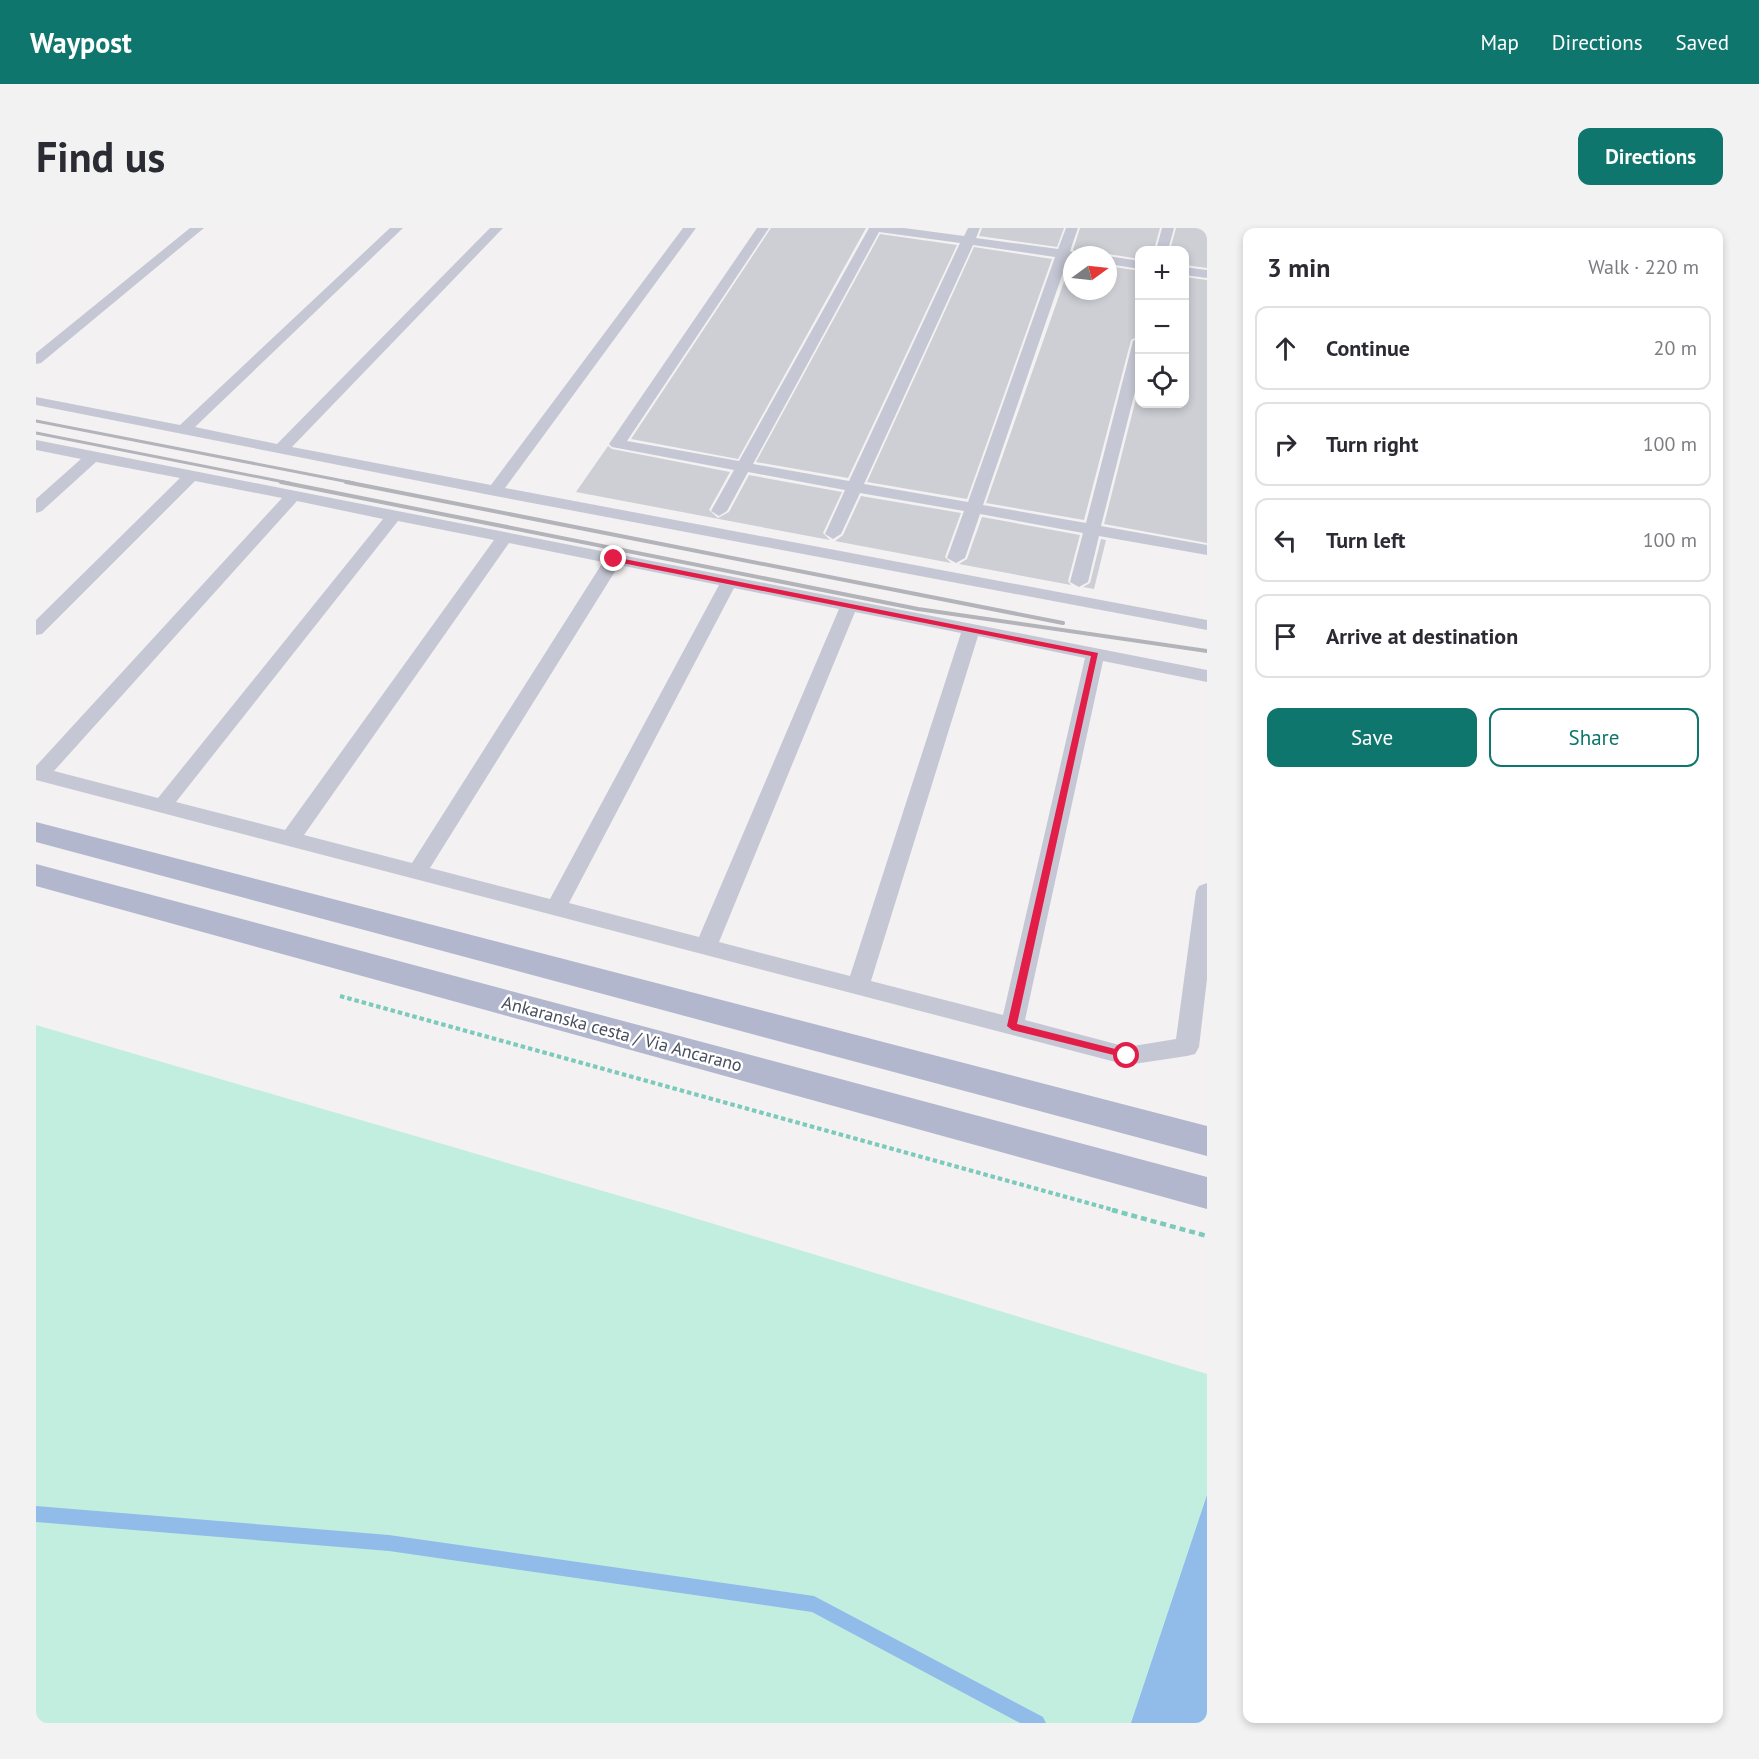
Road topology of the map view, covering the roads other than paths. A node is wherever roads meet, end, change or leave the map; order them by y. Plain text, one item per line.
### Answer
1 (198, 228) edge
2 (397, 228) edge
3 (497, 228) edge
4 (690, 228) edge
5 (763, 228) edge
6 (876, 228) edge
7 (1072, 228) edge
8 (1168, 228) edge
9 (971, 234) edge
10 (1069, 246) edge
11 (1163, 246) edge
12 (1063, 254) edge
13 (1117, 261) edge
14 (1135, 264) edge
15 (1063, 266) edge
16 (1189, 272) edge
17 (1207, 274) edge
18 (1136, 354) edge
19 (36, 360) edge
20 (36, 401) edge
21 (183, 430) junction
22 (36, 445) edge
23 (281, 449) junction
24 (93, 456) junction
25 (743, 467) junction
26 (191, 476) junction
27 (855, 487) junction
28 (495, 491) junction
29 (293, 496) junction
30 (36, 508) edge
31 (974, 508) junction
32 (719, 511) dead end
33 (394, 516) junction
34 (1092, 530) junction
35 (833, 534) dead end
36 (504, 537) junction
37 (1207, 550) edge
38 (956, 558) dead end
39 (614, 559) junction
40 (729, 582) junction
41 (1079, 582) dead end
42 (849, 606) junction
43 (1207, 625) edge
44 (36, 630) edge
45 (971, 630) junction
46 (1095, 654) junction
47 (1207, 676) edge
48 (38, 774) edge
49 (162, 806) junction
50 (36, 832) edge
51 (290, 839) junction
52 (417, 872) junction
53 (36, 875) edge
54 (1207, 891) edge
55 (556, 908) junction
56 (706, 947) junction
57 (858, 986) junction
58 (1012, 1026) junction
59 (1207, 1141) edge
60 (1207, 1193) edge

1 - 19 lane
2 - 21 lane
3 - 23 lane
4 - 28 lane
5 - 25 lane
6 - 9 lane
6 - 25 lane
7 - 10 lane
8 - 11 lane
9 - 12 lane
9 - 27 lane
13 - 14 lane
15 - 31 lane
16 - 17 lane
18 - 34 lane
20 - 21 lane
21 - 23 lane
22 - 24 lane
23 - 28 lane
24 - 26 lane
24 - 30 lane
25 - 27 lane
25 - 32 lane
26 - 29 lane
26 - 44 lane
27 - 31 lane
27 - 35 lane
28 - 43 lane
29 - 33 lane
29 - 48 lane
31 - 34 lane
31 - 38 lane
33 - 36 lane
33 - 49 lane
34 - 37 lane
34 - 41 lane
36 - 39 lane
36 - 51 lane
39 - 40 lane
39 - 52 lane
40 - 42 lane
40 - 55 lane
42 - 45 lane
42 - 56 lane
45 - 46 lane
45 - 57 lane
46 - 47 lane
46 - 58 lane
48 - 49 lane
49 - 51 lane
50 - 59 main road
51 - 52 lane
52 - 55 lane
53 - 60 main road, Ankaranska cesta / Via Ancarano
54 - 58 lane
55 - 56 lane
56 - 57 lane
57 - 58 lane

